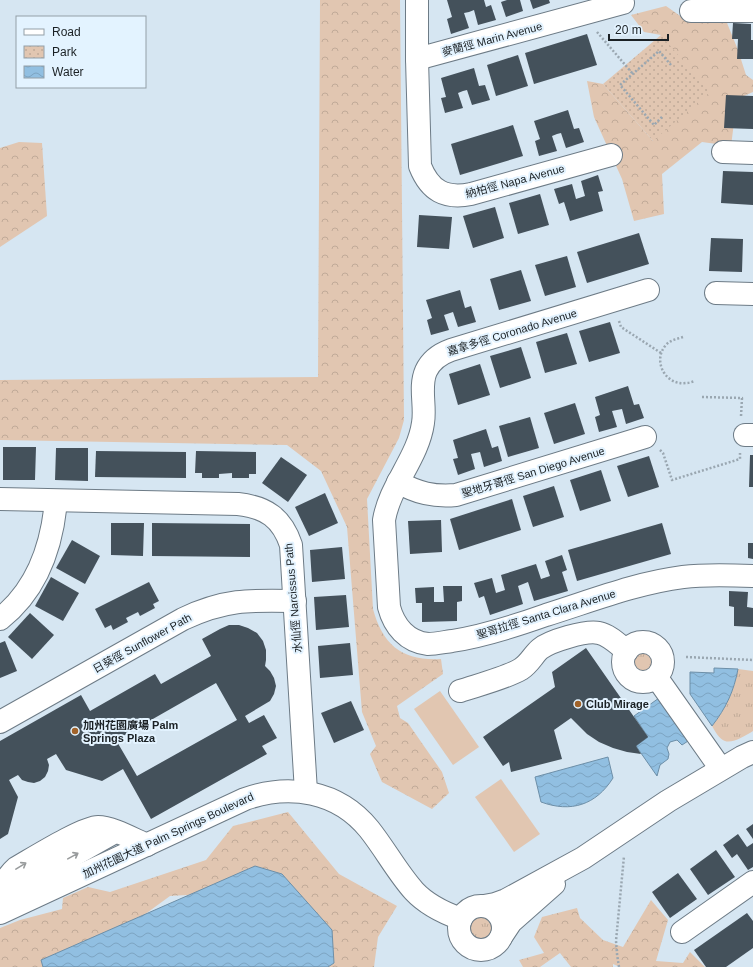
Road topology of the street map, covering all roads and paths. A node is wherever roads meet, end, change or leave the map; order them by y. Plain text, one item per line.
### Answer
1 (417, 0) edge
2 (623, 3) dead end
3 (691, 11) dead end
4 (753, 12) edge
5 (594, 28) dead end
6 (417, 59) junction
7 (671, 65) dead end
8 (633, 74) junction
9 (662, 117) dead end
10 (724, 152) dead end
11 (753, 153) edge
12 (611, 155) dead end
13 (648, 290) dead end
14 (716, 293) dead end
15 (753, 294) edge
16 (618, 316) dead end
17 (683, 337) dead end
18 (661, 353) junction
19 (695, 381) dead end
20 (702, 396) dead end
21 (745, 435) edge
22 (652, 443) joint
23 (398, 482) junction
24 (0, 500) edge
25 (56, 501) junction
26 (753, 576) edge
27 (295, 601) junction
28 (560, 610) junction
29 (0, 619) edge
30 (568, 638) junction
31 (627, 651) junction
32 (686, 657) dead end
33 (753, 660) edge
34 (657, 678) junction
35 (460, 691) dead end
36 (0, 722) edge
37 (753, 752) edge
38 (721, 769) junction
39 (306, 792) junction
40 (147, 844) junction
41 (624, 856) dead end
42 (583, 858) junction
43 (753, 882) edge
44 (484, 906) junction
45 (1, 907) edge
46 (461, 919) junction
47 (682, 932) dead end
48 (493, 951) edge
49 (620, 967) edge

1 - 6 street
2 - 6 street, 麥蘭徑 Marin Avenue
3 - 4 street
5 - 8 path
6 - 12 street, 納柏徑 Napa Avenue
7 - 8 path
8 - 9 path
10 - 11 street
13 - 23 street, 嘉拿多徑 Coronado Avenue
14 - 15 street
16 - 18 path
17 - 18 path
18 - 19 path
20 - 21 path
21 - 22 path
22 - 23 street, 聖地牙哥徑 San Diego Avenue
23 - 28 street, 聖哥拉徑 Santa Clara Avenue
24 - 25 street, 水仙徑 Narcissus Path
25 - 27 street, 水仙徑 Narcissus Path
25 - 29 street
26 - 28 street, 聖哥拉徑 Santa Clara Avenue
27 - 36 street, 日葵徑 Sunflower Path
27 - 39 street, 水仙徑 Narcissus Path
28 - 30 street
30 - 31 street
30 - 35 street
31 - 34 street
31 - 34 street
32 - 33 path
34 - 38 street
37 - 38 street
38 - 42 street
39 - 40 street, 加州花園大道 Palm Springs Boulevard
39 - 46 street, 加州花園大道 Palm Springs Boulevard
40 - 45 street, 加州花園大道 Palm Springs Boulevard
45 -> 40 street
41 - 49 path
42 - 44 street
42 - 48 street
43 - 47 street
44 - 46 street
44 - 48 street
46 - 48 street

